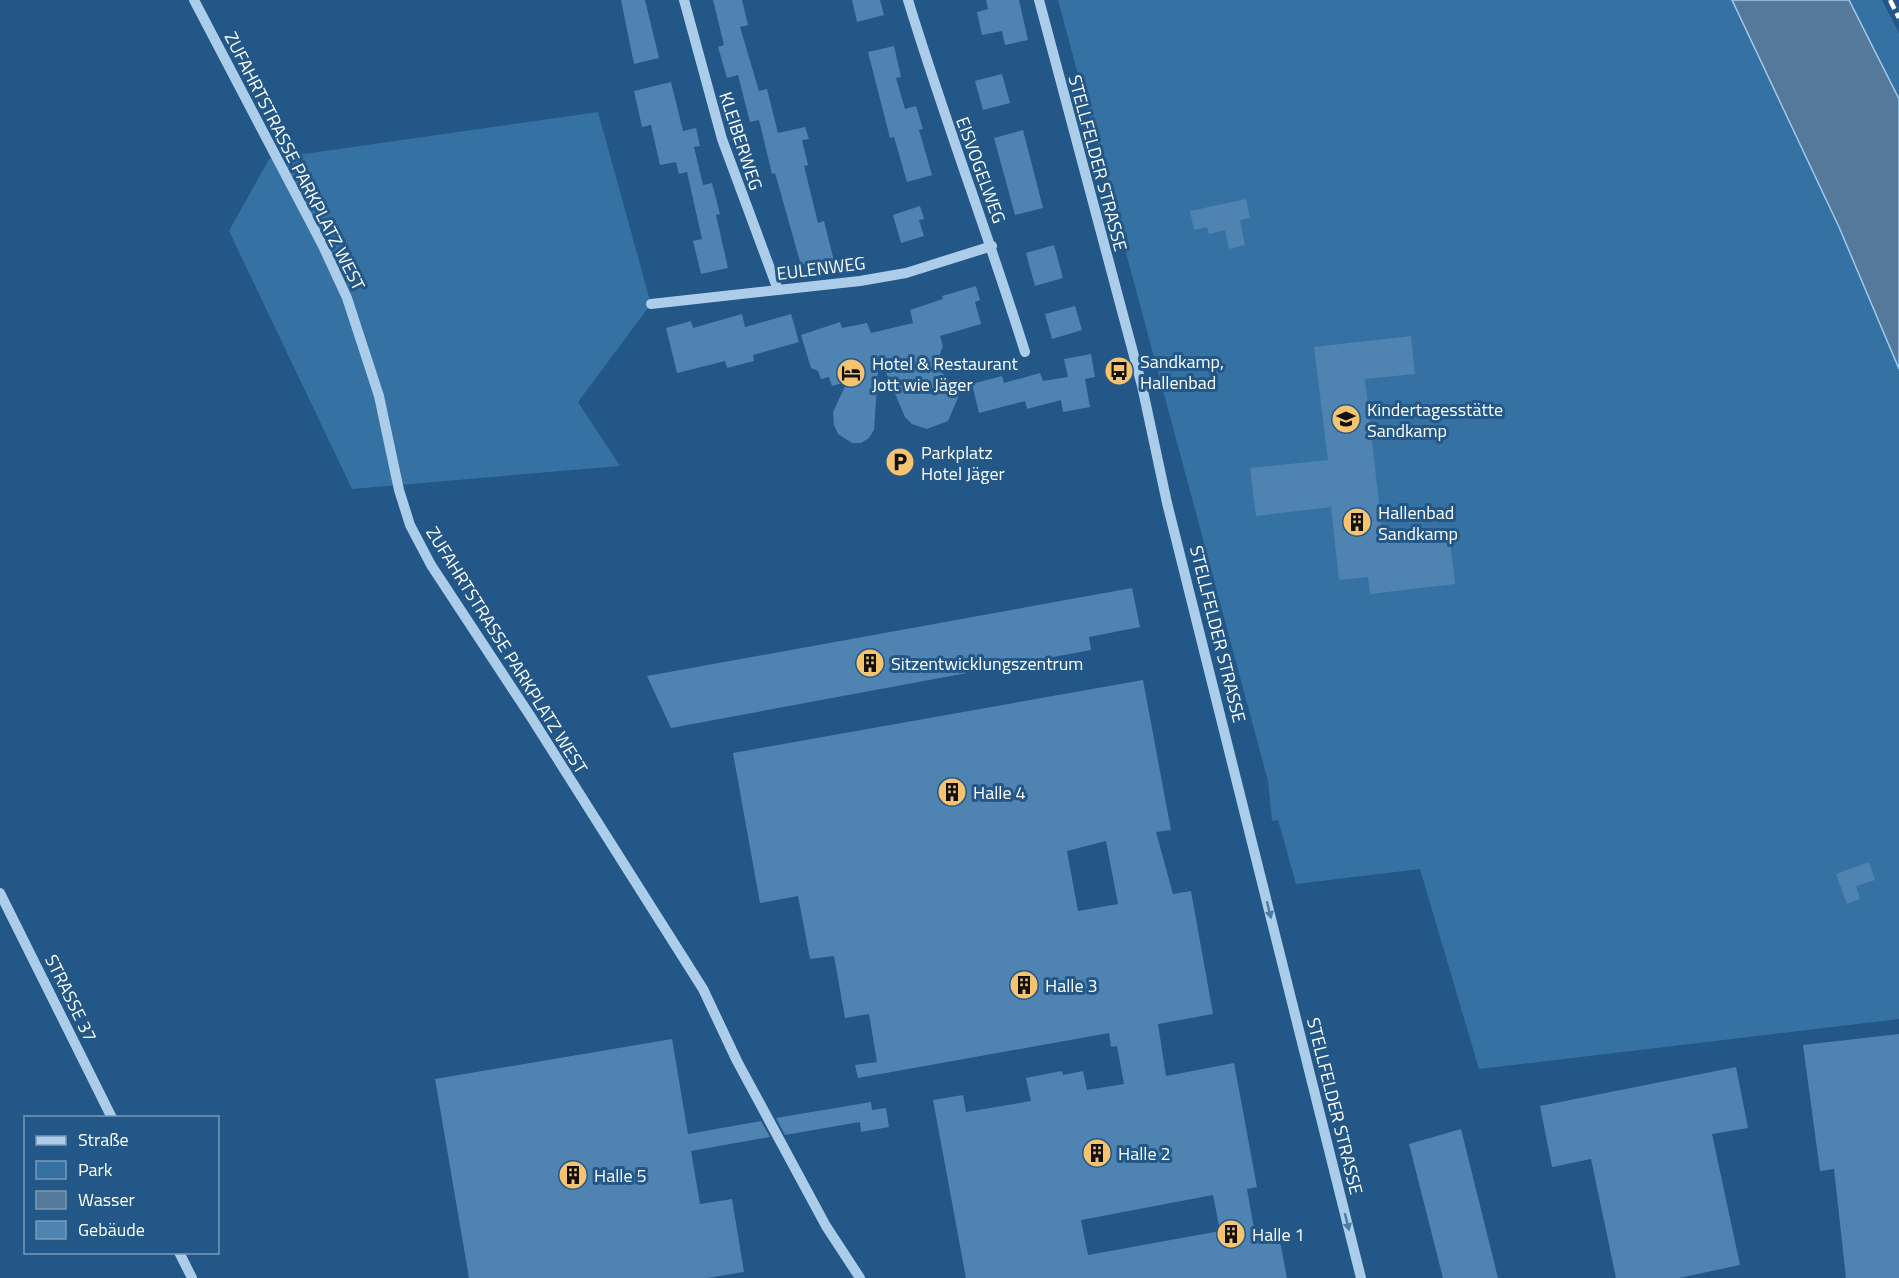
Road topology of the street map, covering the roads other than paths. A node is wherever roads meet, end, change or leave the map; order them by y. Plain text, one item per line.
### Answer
1 (194, 0) edge
2 (684, 0) edge
3 (908, 0) edge
4 (1039, 0) edge
5 (992, 246) junction
6 (778, 290) junction
7 (651, 304) dead end
8 (1025, 352) dead end
9 (0, 893) edge
10 (111, 1116) edge
11 (180, 1254) edge
12 (192, 1278) edge
13 (860, 1278) edge
14 (1361, 1278) edge

1 - 13 street, ZUFAHRTSTRASSE PARKPLATZ WEST
2 - 6 street, KLEIBERWEG
3 - 5 street, EISVOGELWEG
4 -> 14 street, STELLFELDER STRASSE
5 - 6 street, EULENWEG
5 - 8 street, EISVOGELWEG
6 - 7 street, EULENWEG
9 - 10 street, STRASSE 37
11 - 12 street

